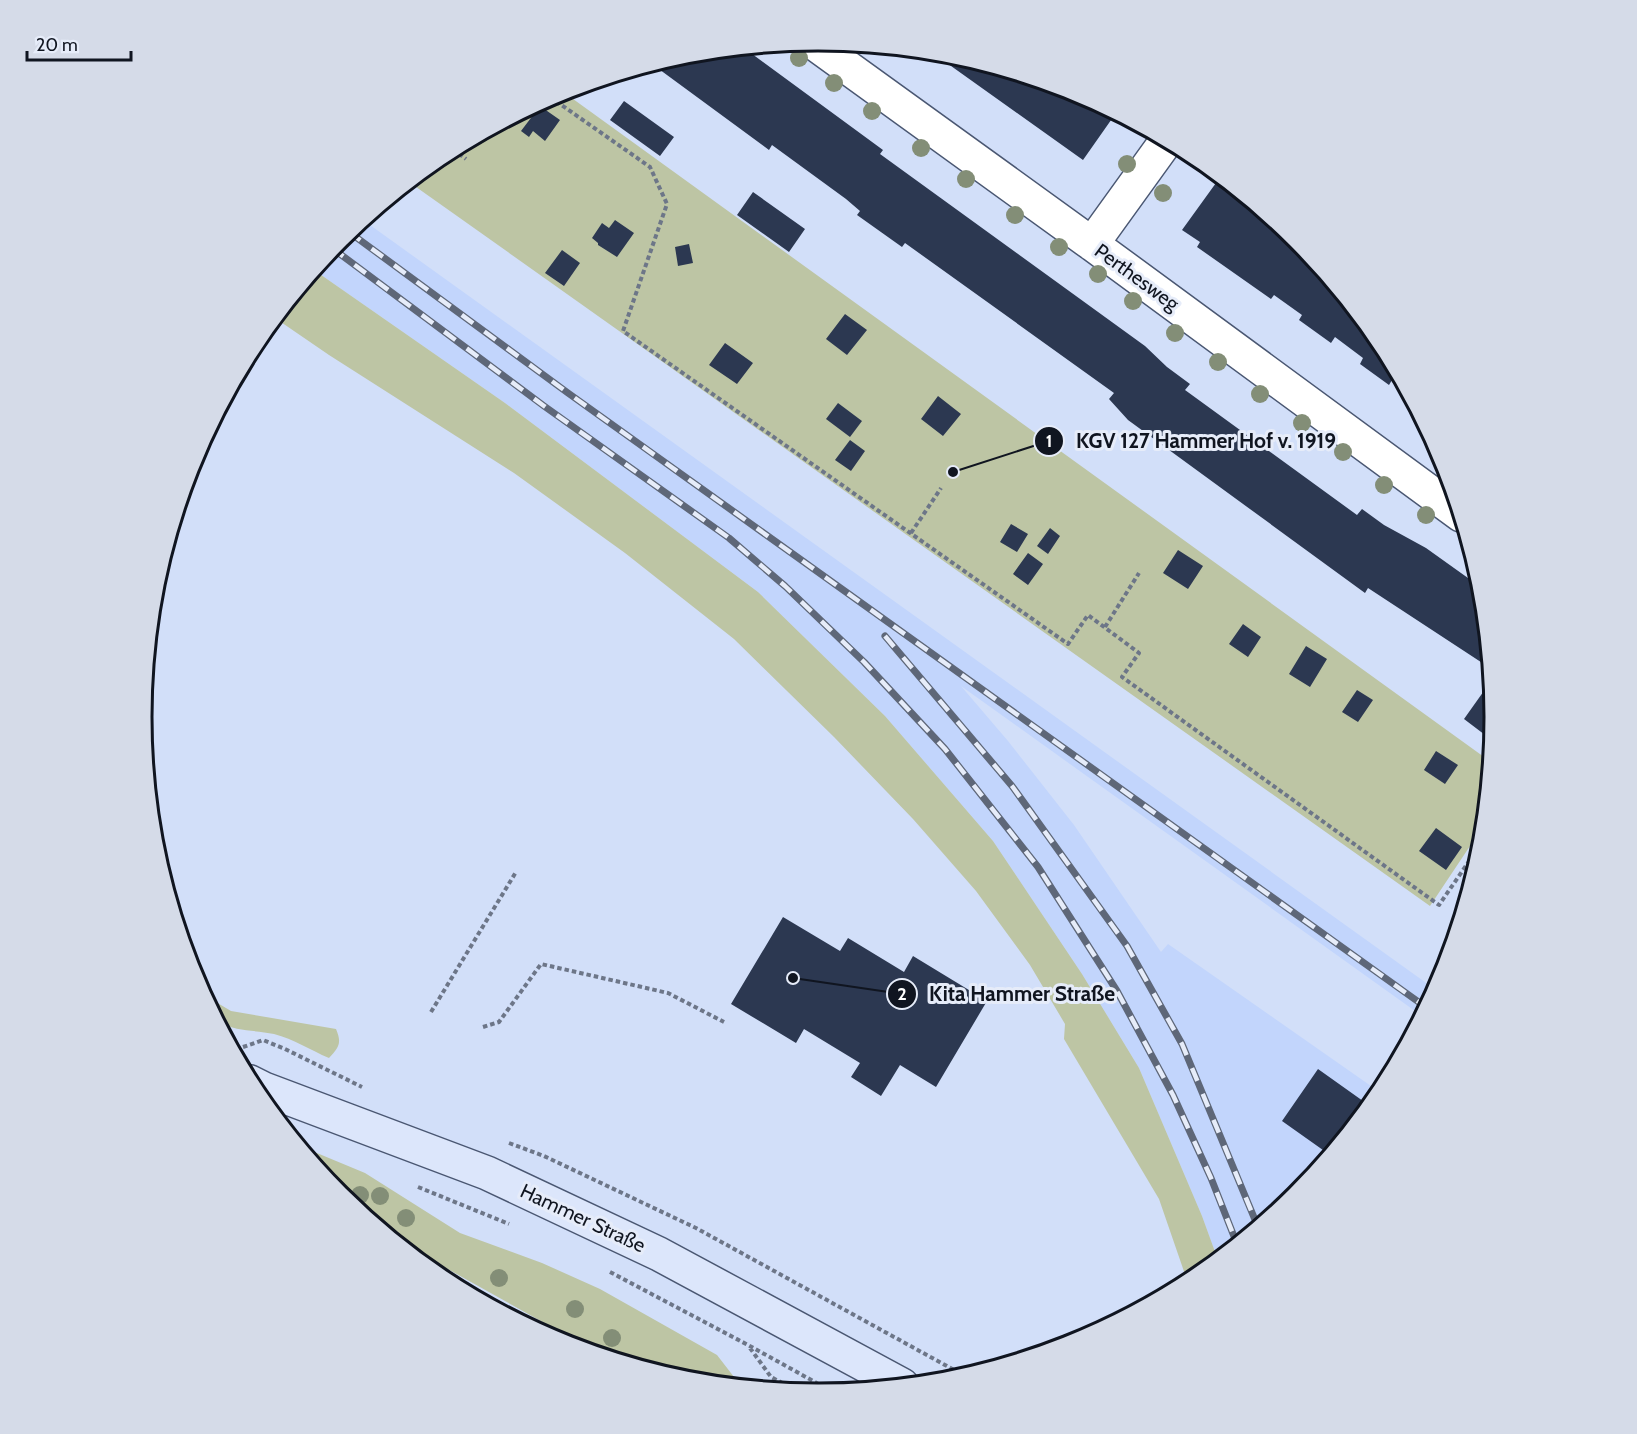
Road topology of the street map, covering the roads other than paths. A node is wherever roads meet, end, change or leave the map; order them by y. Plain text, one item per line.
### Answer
1 (826, 51) edge
2 (1162, 146) edge
3 (1092, 244) junction
4 (1450, 506) edge
5 (267, 1090) edge
6 (890, 1379) edge

1 - 3 street, Perthesweg
2 - 3 street
3 - 4 street, Perthesweg
5 - 6 main road, Hammer Straße

